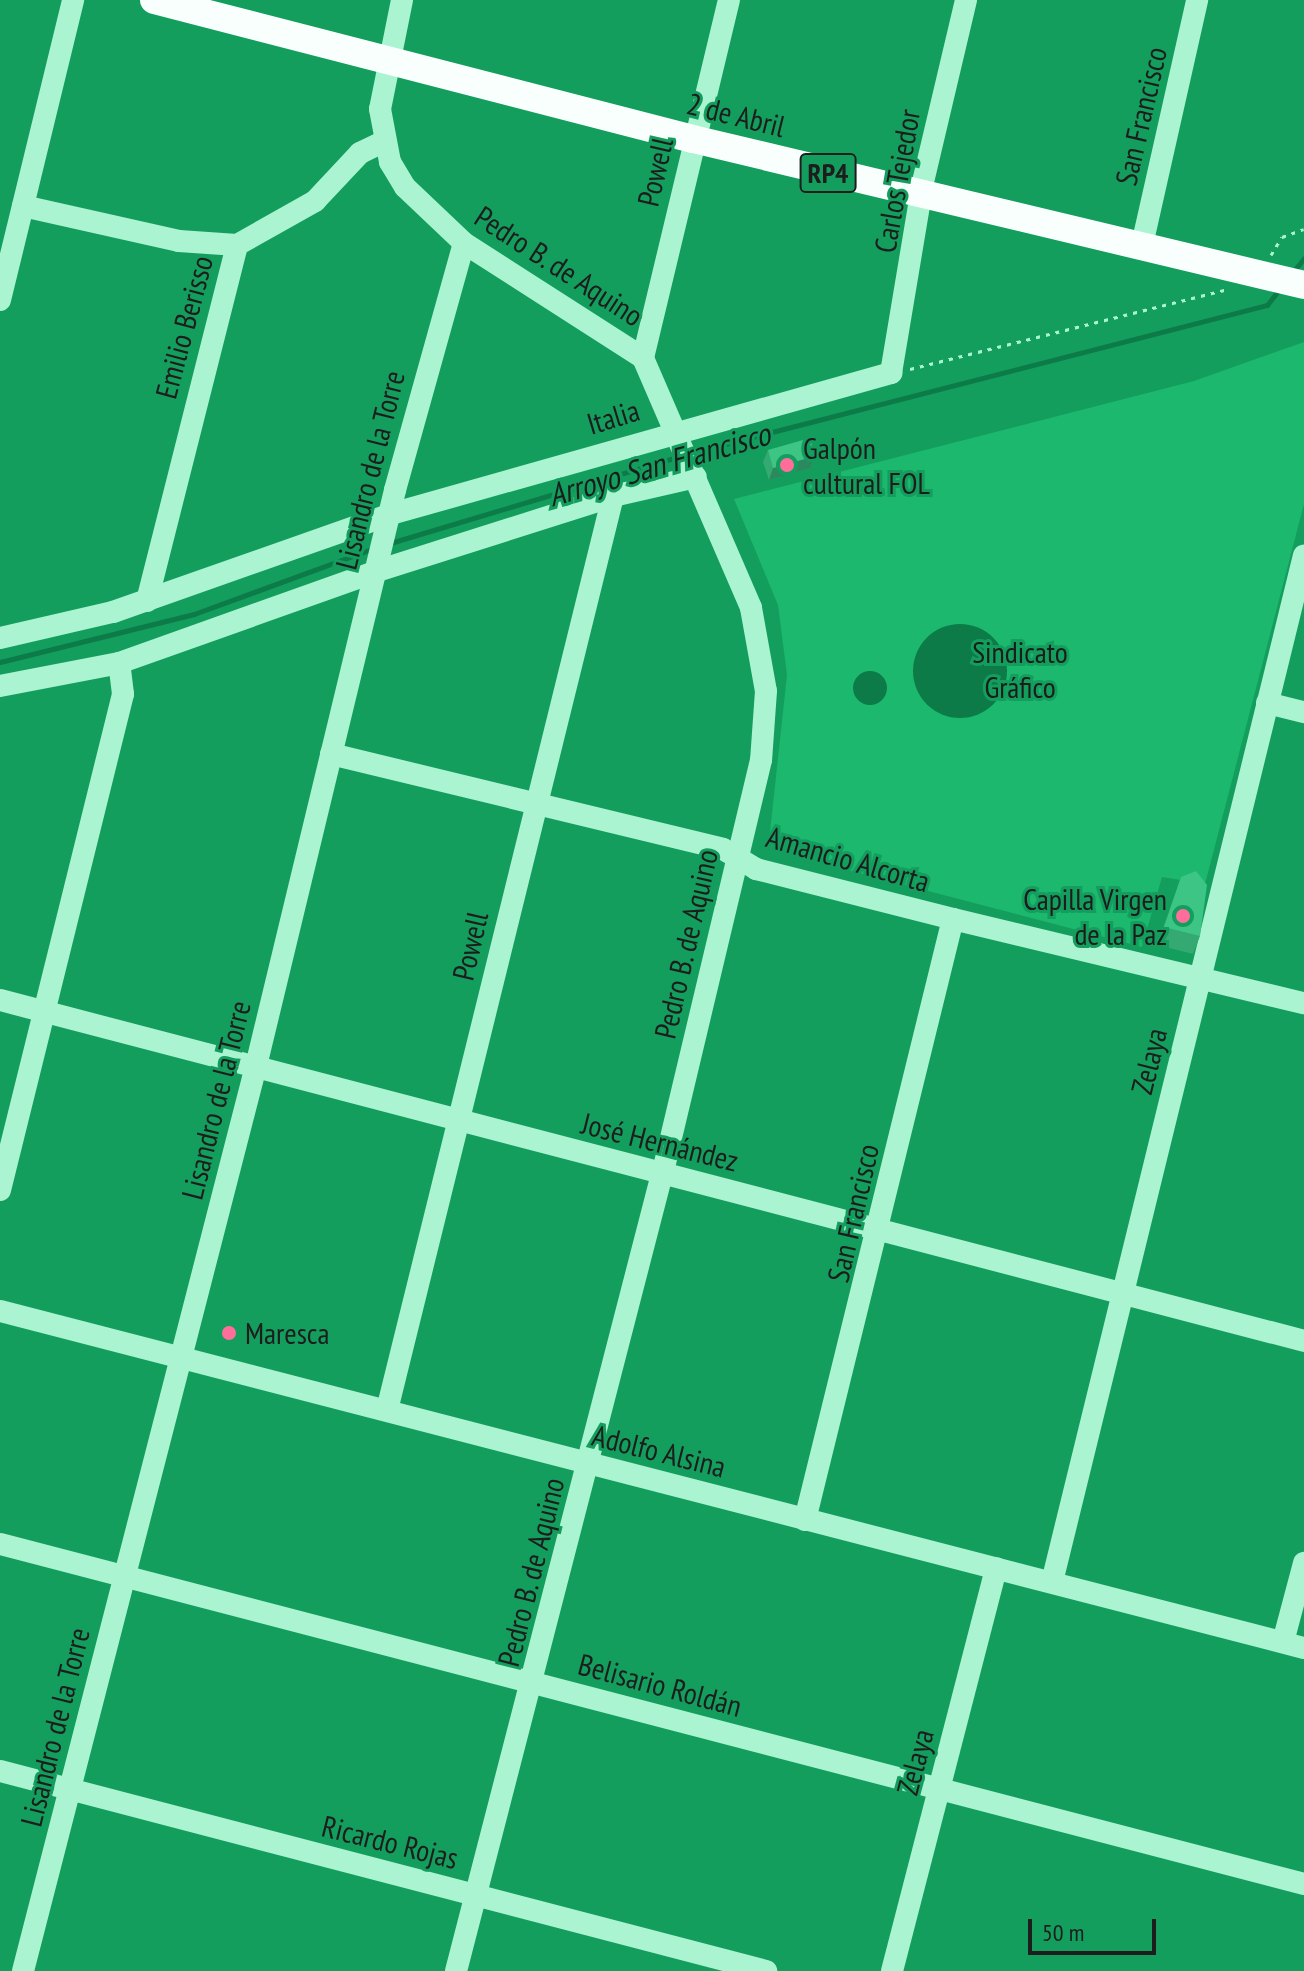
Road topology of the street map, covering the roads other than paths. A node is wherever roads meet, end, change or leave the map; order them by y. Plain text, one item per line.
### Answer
1 (73, 0) edge
2 (154, 0) edge
3 (402, 0) edge
4 (729, 0) edge
5 (966, 0) edge
6 (1197, 0) edge
7 (388, 57) junction
8 (693, 139) junction
9 (383, 142) junction
10 (922, 196) junction
11 (23, 206) junction
12 (464, 243) junction
13 (237, 245) junction
14 (1142, 245) junction
15 (1304, 285) edge
16 (0, 300) edge
17 (643, 358) junction
18 (891, 373) joint
19 (676, 434) junction
20 (694, 471) junction
21 (613, 496) junction
22 (389, 521) junction
23 (1304, 555) edge
24 (377, 565) junction
25 (147, 601) junction
26 (0, 638) edge
27 (119, 663) junction
28 (0, 686) edge
29 (1267, 703) junction
30 (1304, 712) edge
31 (331, 754) junction
32 (534, 803) junction
33 (738, 857) junction
34 (953, 919) junction
35 (1200, 979) junction
36 (0, 1000) edge
37 (1304, 1003) edge
38 (46, 1013) junction
39 (256, 1066) junction
40 (459, 1121) junction
41 (662, 1174) junction
42 (0, 1190) edge
43 (881, 1228) junction
44 (1123, 1292) junction
45 (0, 1311) edge
46 (1304, 1341) edge
47 (181, 1358) junction
48 (387, 1410) junction
49 (589, 1464) junction
50 (805, 1520) junction
51 (0, 1544) edge
52 (1304, 1563) edge
53 (996, 1568) junction
54 (124, 1576) junction
55 (1052, 1582) junction
56 (1293, 1645) edge
57 (533, 1682) junction
58 (0, 1771) edge
59 (71, 1789) junction
60 (939, 1789) junction
61 (1304, 1884) edge
62 (475, 1895) junction
63 (23, 1971) edge
64 (456, 1971) edge
65 (766, 1971) edge
66 (892, 1971) edge

1 - 11 street
2 - 7 main road, 2 de Abril / RP4
3 - 7 street
4 - 8 street, Powell
5 - 10 street, Carlos Tejedor
6 - 14 street, San Francisco
7 - 8 main road, 2 de Abril / RP4
7 - 9 street, Pedro B. de Aquino
8 - 10 main road, 2 de Abril / RP4
8 - 17 street, Powell
9 - 12 street, Pedro B. de Aquino
9 - 13 street, Emilio Berisso
10 - 14 main road, 2 de Abril / RP4
10 - 18 street, Carlos Tejedor
11 - 13 street
11 - 16 street
12 - 17 street, Pedro B. de Aquino
12 - 22 street, Lisandro de la Torre
13 - 25 street, Emilio Berisso
14 - 15 main road, 2 de Abril / RP4
17 - 19 street, Pedro B. de Aquino
18 - 19 street, Italia
19 - 20 street, Pedro B. de Aquino
19 - 22 street, Italia
20 - 21 street
20 - 33 street, Pedro B. de Aquino
21 - 24 street
21 - 32 street, Powell
22 - 24 street, Lisandro de la Torre
22 - 25 street, Italia
23 - 29 street, Zelaya
24 - 27 street
24 - 31 street, Lisandro de la Torre
25 - 26 street, Italia
27 - 28 street
27 - 38 street
29 - 30 street
29 - 35 street, Zelaya
31 - 32 street, Amancio Alcorta
31 - 39 street, Lisandro de la Torre
32 - 33 street, Amancio Alcorta
32 - 40 street, Powell
33 - 34 street, Amancio Alcorta
33 - 41 street, Pedro B. de Aquino
34 - 35 street, Amancio Alcorta
34 - 43 street, San Francisco
35 - 37 street, Amancio Alcorta
35 - 44 street, Zelaya
36 - 38 street, José Hernández
38 - 39 street, José Hernández
38 - 42 street
39 - 40 street, José Hernández
39 - 47 street, Lisandro de la Torre
40 - 41 street, José Hernández
40 - 48 street, Powell
41 - 43 street, José Hernández
41 - 49 street, Pedro B. de Aquino
43 - 44 street, José Hernández
43 - 50 street, San Francisco
44 - 46 street, José Hernández
44 - 55 street, Zelaya
45 - 47 street, Adolfo Alsina
47 - 48 street, Adolfo Alsina
47 - 54 street, Lisandro de la Torre
48 - 49 street, Adolfo Alsina
49 - 50 street, Adolfo Alsina
49 - 57 street, Pedro B. de Aquino
50 - 53 street, Adolfo Alsina
51 - 54 street, Belisario Roldán
52 - 56 street
53 - 55 street, Adolfo Alsina
53 - 60 street, Zelaya
54 - 57 street, Belisario Roldán
54 - 59 street, Lisandro de la Torre
55 - 56 street, Adolfo Alsina
57 - 60 street, Belisario Roldán
57 - 62 street, Pedro B. de Aquino
58 - 59 street, Ricardo Rojas
59 - 62 street, Ricardo Rojas
59 - 63 street, Lisandro de la Torre
60 - 61 street, Belisario Roldán
60 - 66 street, Zelaya
62 - 64 street, Pedro B. de Aquino
62 - 65 street, Ricardo Rojas

